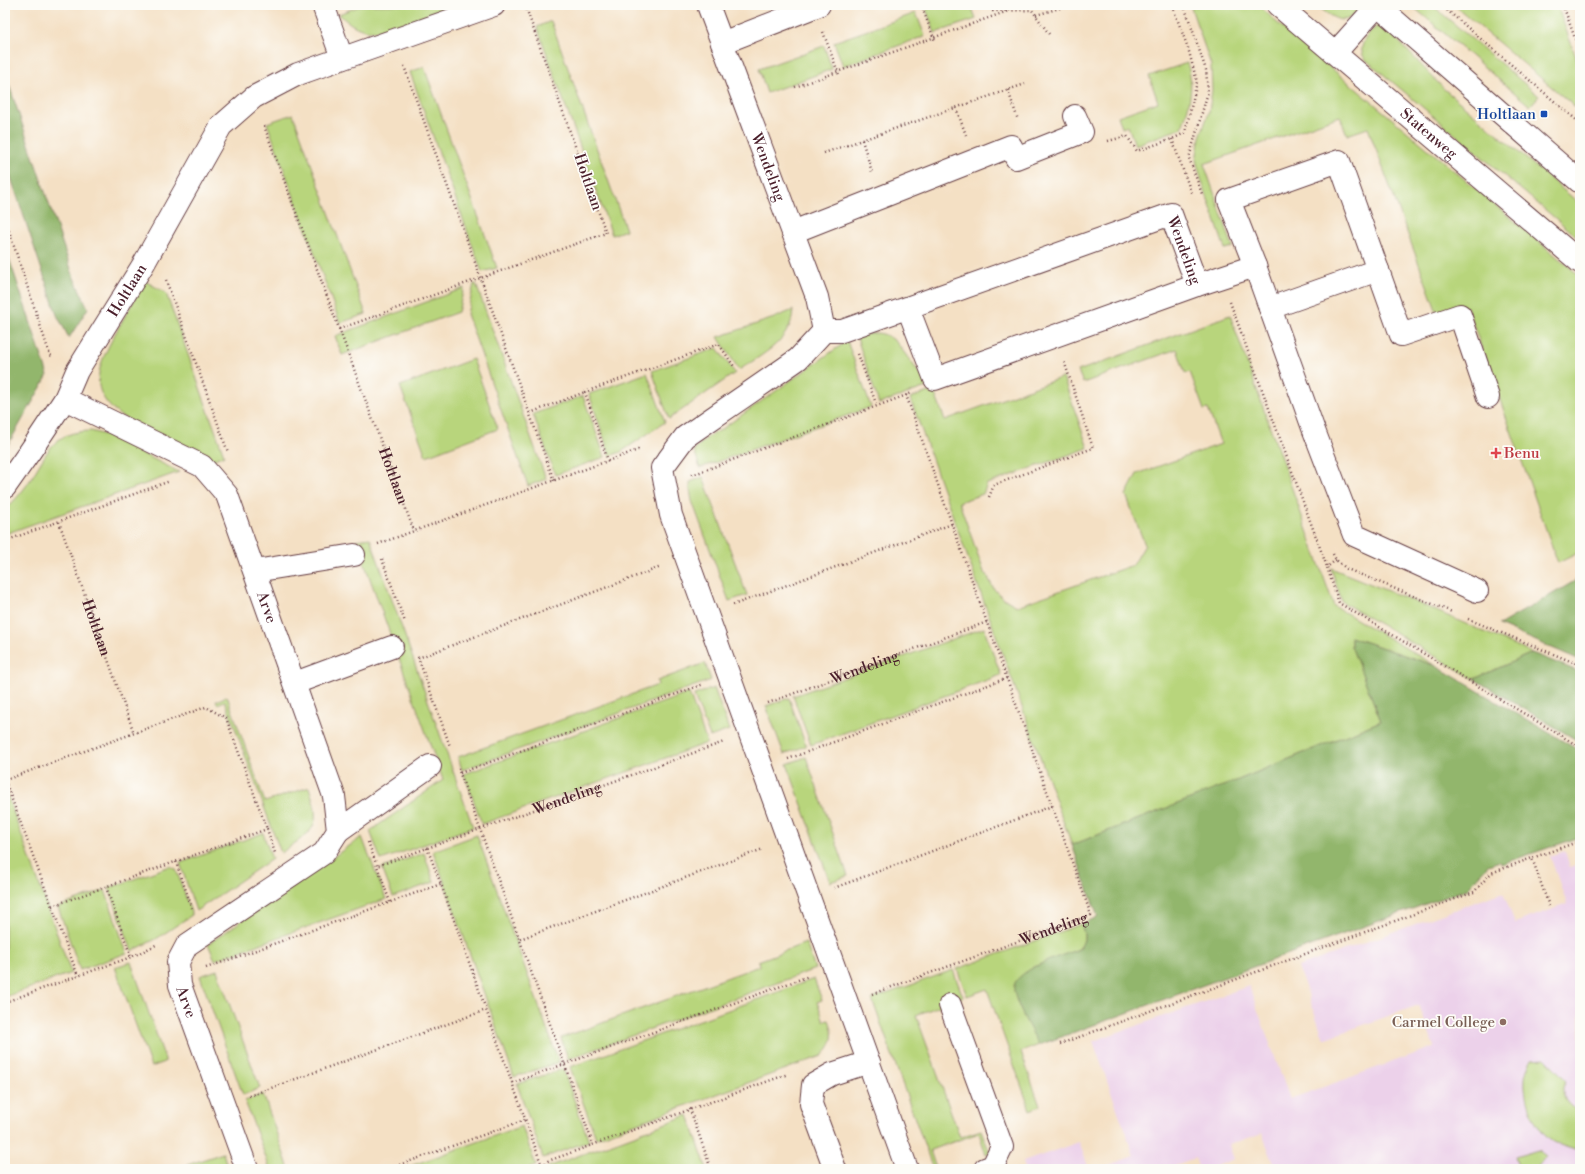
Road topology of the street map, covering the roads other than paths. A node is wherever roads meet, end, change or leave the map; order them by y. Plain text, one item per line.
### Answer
1 (323, 5) edge
2 (494, 5) edge
3 (708, 5) edge
4 (1278, 5) edge
5 (1378, 5) edge
6 (817, 6) edge
7 (722, 43) junction
8 (1335, 54) junction
9 (342, 58) junction
10 (1078, 124) road end
11 (1580, 182) edge
12 (793, 232) junction
13 (1580, 262) edge
14 (1255, 266) junction
15 (1378, 270) junction
16 (1197, 285) junction
17 (908, 308) junction
18 (1270, 308) junction
19 (824, 331) junction
20 (1488, 397) dead end
21 (65, 399) junction
22 (5, 487) edge
23 (354, 555) dead end
24 (255, 571) junction
25 (1477, 591) dead end
26 (392, 647) dead end
27 (295, 683) junction
28 (430, 766) dead end
29 (338, 831) junction
30 (950, 1005) dead end
31 (869, 1062) junction
32 (247, 1169) edge
33 (835, 1169) edge
34 (907, 1169) edge
35 (985, 1169) edge

1 - 9 street
2 - 9 street, Holtlaan
3 - 7 street, Wendeling
4 - 8 street, Statenweg
5 - 8 street
5 - 11 street
6 - 7 street
7 - 12 street, Wendeling
8 - 13 street, Statenweg
9 - 21 street, Holtlaan
10 - 12 street
12 - 19 street, Wendeling
14 - 15 street
14 - 16 street
14 - 18 street
15 - 18 street
15 - 20 street
16 - 17 street, Wendeling
16 - 17 street, Wendeling
17 - 19 street, Wendeling
18 - 25 street
19 - 31 street
21 - 22 street, Holtlaan
21 - 24 street, Arve
23 - 24 street
24 - 27 street, Arve
26 - 27 street
27 - 29 street, Arve
28 - 29 street
29 - 32 street, Arve
30 - 35 street
31 - 33 street
31 - 34 street

